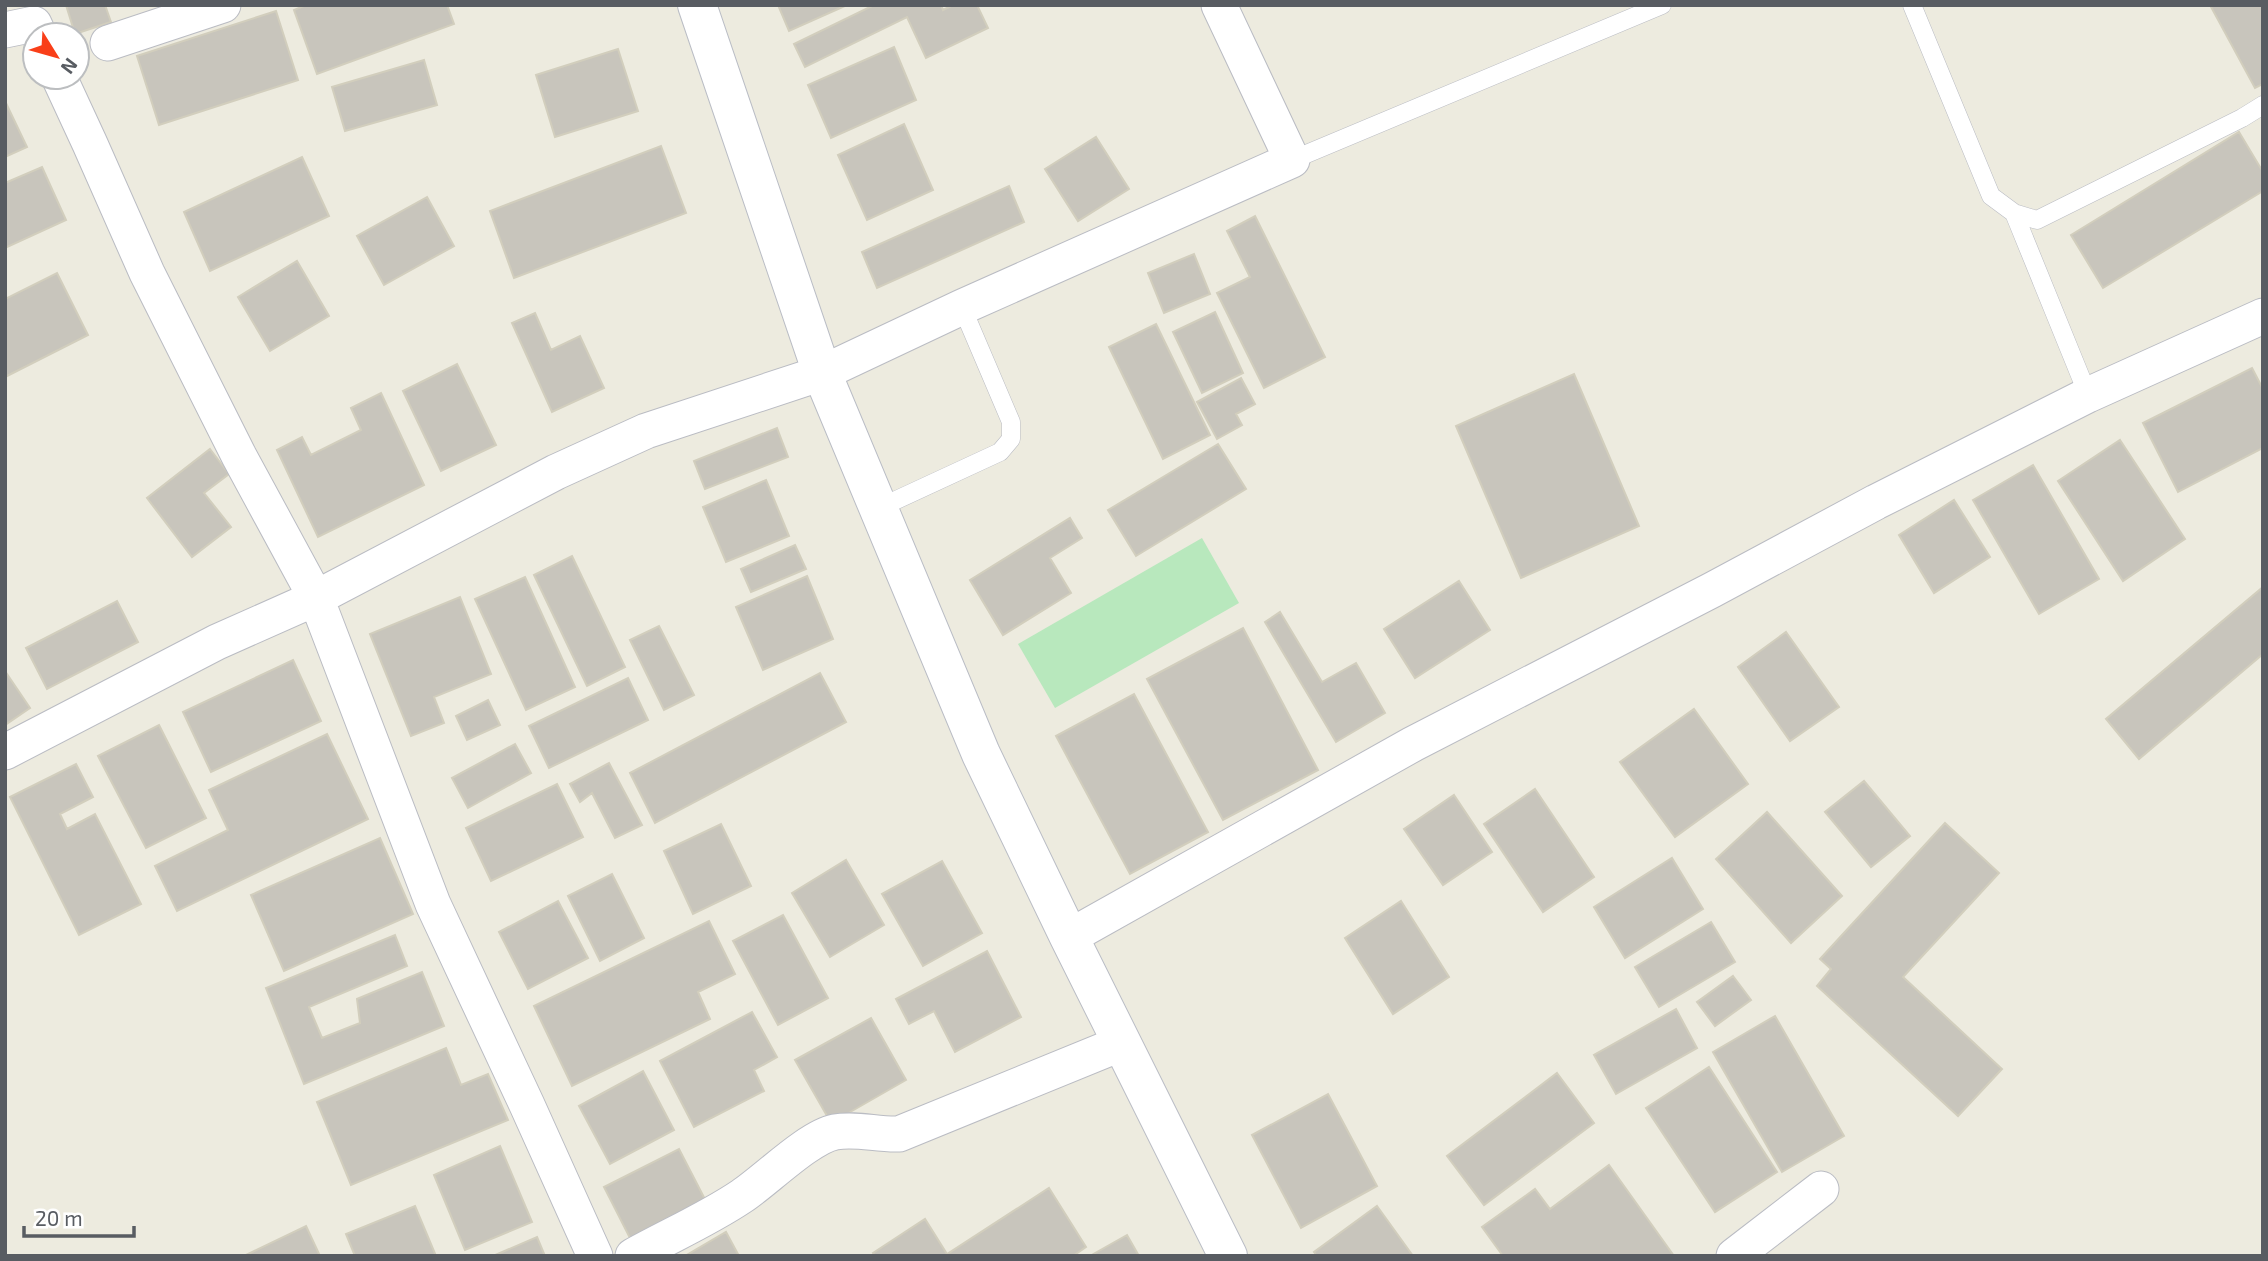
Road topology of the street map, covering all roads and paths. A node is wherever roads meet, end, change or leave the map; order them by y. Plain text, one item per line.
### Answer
1 (223, 5) edge
2 (697, 5) edge
3 (1219, 5) edge
4 (1662, 5) edge
5 (1912, 5) edge
6 (108, 43) dead end
7 (65, 91) edge
8 (2263, 105) edge
9 (1292, 160) junction
10 (2014, 213) junction
11 (962, 307) junction
12 (2263, 316) edge
13 (822, 373) junction
14 (2088, 395) junction
15 (878, 508) junction
16 (316, 597) junction
17 (5, 752) edge
18 (1069, 937) junction
19 (1122, 1043) junction
20 (1821, 1189) dead end
21 (595, 1256) edge
22 (633, 1256) edge
23 (1228, 1256) edge
24 (1734, 1256) edge

1 - 6 street
2 - 13 main road
3 - 9 street
4 - 9 lane
5 - 10 lane
7 - 16 street
8 - 10 lane
9 - 11 street
10 - 14 lane
11 - 13 street
11 - 15 lane
12 - 14 street
13 - 15 main road
13 - 16 street
14 - 18 street
15 - 18 main road
16 - 17 street
16 - 21 street
18 - 19 main road
19 - 22 street
19 - 23 main road
20 - 24 street

